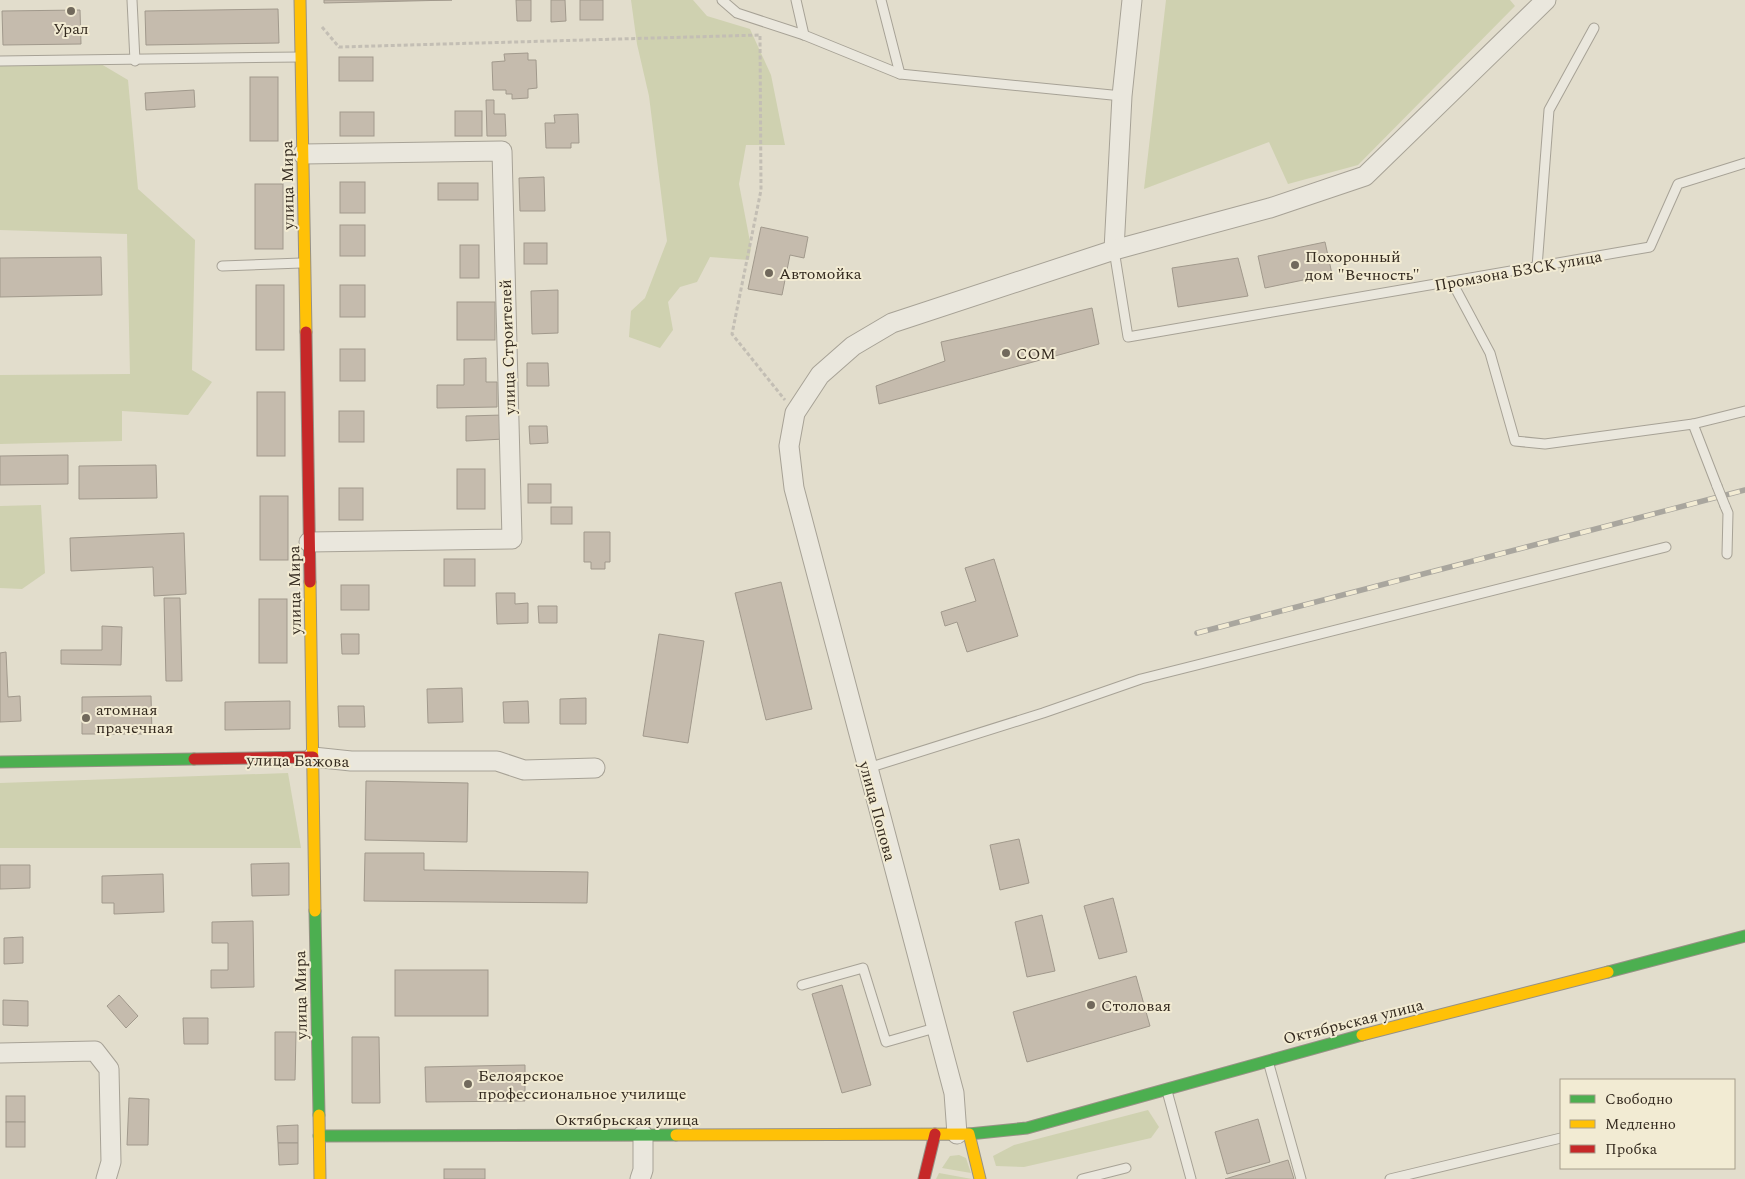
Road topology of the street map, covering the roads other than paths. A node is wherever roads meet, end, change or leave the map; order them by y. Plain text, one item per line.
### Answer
1 (132, 0) edge
2 (300, 0) edge
3 (722, 0) edge
4 (796, 0) edge
5 (881, 0) edge
6 (1132, 0) edge
7 (1546, 0) edge
8 (1594, 28) dead end
9 (804, 35) junction
10 (301, 57) junction
11 (0, 61) edge
12 (135, 61) junction
13 (900, 74) junction
14 (1122, 96) junction
15 (303, 154) junction
16 (1745, 163) edge
17 (1114, 250) junction
18 (305, 262) junction
19 (222, 266) dead end
20 (1537, 267) junction
21 (1452, 282) junction
22 (1745, 411) edge
23 (1693, 424) junction
24 (309, 542) junction
25 (1666, 548) dead end
26 (1727, 554) dead end
27 (313, 757) junction
28 (0, 762) edge
29 (595, 768) dead end
30 (867, 768) junction
31 (1745, 936) edge
32 (802, 985) dead end
33 (935, 1028) junction
34 (0, 1053) edge
35 (1267, 1060) junction
36 (1166, 1089) junction
37 (935, 1134) junction
38 (963, 1134) junction
39 (643, 1135) junction
40 (319, 1136) junction
41 (1560, 1138) edge
42 (1126, 1168) dead end
43 (106, 1179) edge
44 (320, 1179) edge
45 (640, 1179) edge
46 (924, 1179) edge
47 (980, 1179) edge
48 (1082, 1179) edge
49 (1191, 1179) edge
50 (1301, 1179) edge
51 (1390, 1179) edge

1 - 12 lane
2 - 10 street, улица Мира
3 - 9 lane
4 - 9 lane
5 - 13 lane
6 - 14 street
7 - 17 street
8 - 20 lane
9 - 13 lane
10 - 12 lane
10 - 15 street, улица Мира
11 - 12 lane
13 - 14 lane
14 - 17 street
15 - 18 street, улица Мира
15 - 24 street, улица Строителей
16 - 20 lane, Промзона БЗСК улица
17 - 21 lane, Промзона БЗСК улица
17 - 30 street, улица Попова
18 - 19 lane
18 - 24 street, улица Мира
20 - 21 lane, Промзона БЗСК улица
21 - 23 lane
22 - 23 lane
23 - 26 lane, bridge
24 - 27 street, улица Мира
25 - 30 lane
27 - 28 street, улица Бажова
27 - 29 street, улица Бажова
27 - 40 street, улица Мира
30 - 33 street, улица Попова
31 - 35 street, Октябрьская улица
32 - 33 lane
33 - 38 street, улица Попова
34 - 43 street
35 - 36 street, Октябрьская улица
35 - 50 lane
36 - 38 street, Октябрьская улица
36 - 49 lane
37 - 38 street, Октябрьская улица
37 - 39 street, Октябрьская улица
37 - 46 street
38 - 47 street
39 - 40 street, Октябрьская улица
39 - 45 street
40 - 44 street, улица Мира
41 - 51 lane
42 - 48 lane

